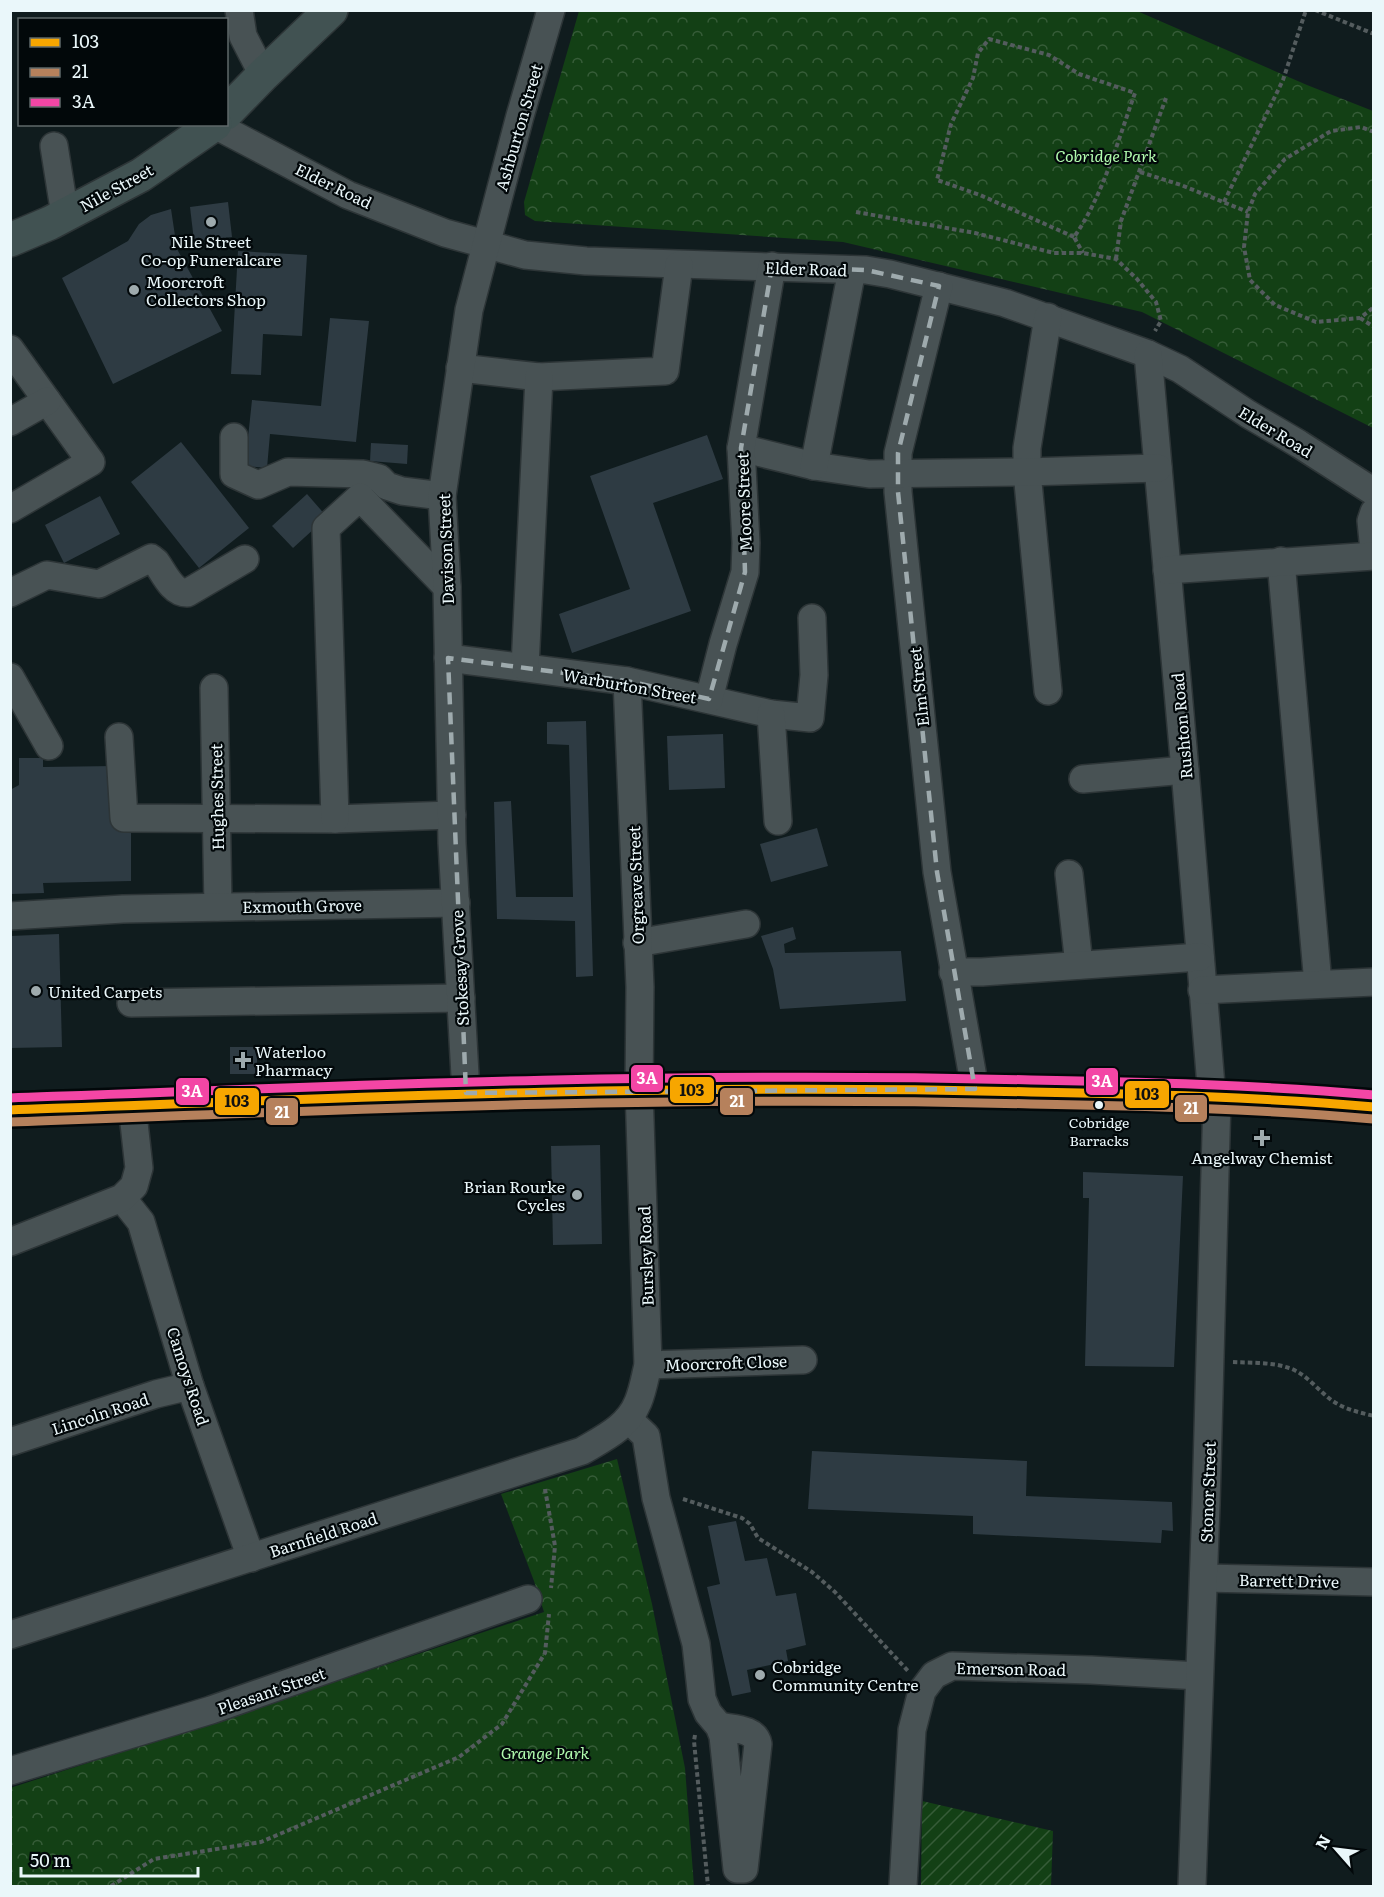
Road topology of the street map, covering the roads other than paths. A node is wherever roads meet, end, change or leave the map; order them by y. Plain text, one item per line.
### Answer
1 (239, 10) edge
2 (331, 10) edge
3 (551, 10) edge
4 (263, 75) junction
5 (228, 111) edge
6 (214, 126) edge
7 (217, 126) edge
8 (54, 146) dead end
9 (65, 215) junction
10 (10, 240) edge
11 (486, 244) junction
12 (679, 265) junction
13 (772, 266) junction
14 (870, 271) junction
15 (939, 286) junction
16 (1026, 310) junction
17 (10, 349) edge
18 (1144, 353) junction
19 (460, 368) junction
20 (539, 377) junction
21 (47, 401) junction
22 (10, 422) edge
23 (234, 437) dead end
24 (741, 448) junction
25 (814, 466) junction
26 (1158, 468) junction
27 (1027, 472) junction
28 (897, 474) junction
29 (1374, 492) edge
30 (442, 496) junction
31 (10, 509) edge
32 (1374, 512) edge
33 (1374, 553) edge
34 (245, 559) dead end
35 (1281, 561) junction
36 (1167, 570) junction
37 (447, 587) junction
38 (10, 593) edge
39 (812, 618) dead end
40 (448, 658) junction
41 (525, 667) junction
42 (10, 677) edge
43 (627, 681) junction
44 (214, 688) dead end
45 (1048, 691) dead end
46 (709, 699) junction
47 (771, 714) junction
48 (119, 737) dead end
49 (49, 746) dead end
50 (1185, 770) junction
51 (1083, 779) dead end
52 (217, 819) junction
53 (335, 819) junction
54 (778, 821) dead end
55 (452, 827) junction
56 (1069, 874) dead end
57 (456, 903) junction
58 (218, 907) junction
59 (10, 916) edge
60 (746, 924) dead end
61 (638, 943) junction
62 (1200, 957) junction
63 (1080, 965) junction
64 (953, 972) junction
65 (1374, 982) edge
66 (1318, 984) junction
67 (1202, 990) junction
68 (461, 998) junction
69 (131, 1003) dead end
70 (639, 1089) junction
71 (975, 1089) junction
72 (466, 1093) junction
73 (1214, 1098) junction
74 (132, 1106) junction
75 (1374, 1107) edge
76 (10, 1110) edge
77 (122, 1197) junction
78 (10, 1242) edge
79 (803, 1360) dead end
80 (648, 1365) junction
81 (190, 1386) junction
82 (628, 1419) junction
83 (10, 1442) edge
84 (251, 1558) junction
85 (1204, 1578) junction
86 (1374, 1582) edge
87 (543, 1600) road end
88 (10, 1635) edge
89 (1199, 1676) junction
90 (10, 1771) edge
91 (738, 1878) edge
92 (903, 1887) edge
93 (1192, 1887) edge

1 - 4 street
2 - 4 main road
3 - 11 street, Ashburton Street
4 - 5 main road
6 - 9 main road, Nile Street
7 - 11 street, Elder Road
8 - 9 street
9 - 10 main road, Nile Street
11 - 12 street, Elder Road
11 - 19 street, Davison Street
12 - 13 street, Elder Road
12 - 20 street
13 - 14 street, Elder Road
13 - 24 street, Moore Street
14 - 15 street, Elder Road
14 - 25 street
15 - 16 street, Elder Road
15 - 28 street, Elm Street
16 - 18 street, Elder Road
16 - 27 street
17 - 21 street
18 - 26 street, Rushton Road
18 - 29 street, Elder Road
19 - 20 street
19 - 30 street, Davison Street
20 - 41 street
21 - 22 street
21 - 31 street
23 - 30 street
24 - 25 street
24 - 46 street, Moore Street
25 - 28 street
26 - 27 street
26 - 36 street, Rushton Road
27 - 28 street
27 - 45 street
28 - 64 street, Elm Street
30 - 37 street, Davison Street
32 - 33 street
33 - 35 street
34 - 38 street
35 - 36 street
35 - 66 street
36 - 50 street, Rushton Road
37 - 40 street, Davison Street
37 - 53 street
39 - 47 street, Warburton Street
40 - 41 street, Warburton Street
40 - 55 street, Davison Street
41 - 43 street, Warburton Street
42 - 49 street
43 - 46 street, Warburton Street
43 - 61 street, Orgreave Street
44 - 52 street, Hughes Street
46 - 47 street, Warburton Street
47 - 54 street
48 - 52 street
50 - 51 street
50 - 62 street, Rushton Road
52 - 53 street
52 - 58 street, Hughes Street
53 - 55 street
55 - 57 street, Stokesay Grove
56 - 63 street
57 - 58 street, Exmouth Grove
57 - 68 street, Stokesay Grove
58 - 59 street, Exmouth Grove
60 - 61 street
61 - 70 street, Orgreave Street
62 - 63 street
62 - 67 street, Rushton Road
63 - 64 street
64 - 71 street, Elm Street
65 - 66 street
66 - 67 street
67 - 73 street, Rushton Road
68 - 69 street
68 - 72 street, Stokesay Grove
70 - 71 main road
70 - 72 main road
70 - 80 street, Bursley Road
71 - 73 main road
72 - 74 main road
73 - 75 main road
73 - 85 street, Stonor Street
74 - 76 main road
74 - 77 street
77 - 78 street
77 - 81 street, Camoys Road
79 - 80 street, Moorcroft Close
80 - 82 street, Bursley Road
81 - 83 street, Lincoln Road
81 - 84 street, Camoys Road
82 - 84 street, Barnfield Road
82 - 91 street
84 - 88 street, Barnfield Road
85 - 86 street, Barrett Drive
85 - 89 street, Stonor Street
87 - 90 street, Pleasant Street
89 - 92 street, Emerson Road
89 - 93 street, Stonor Street

